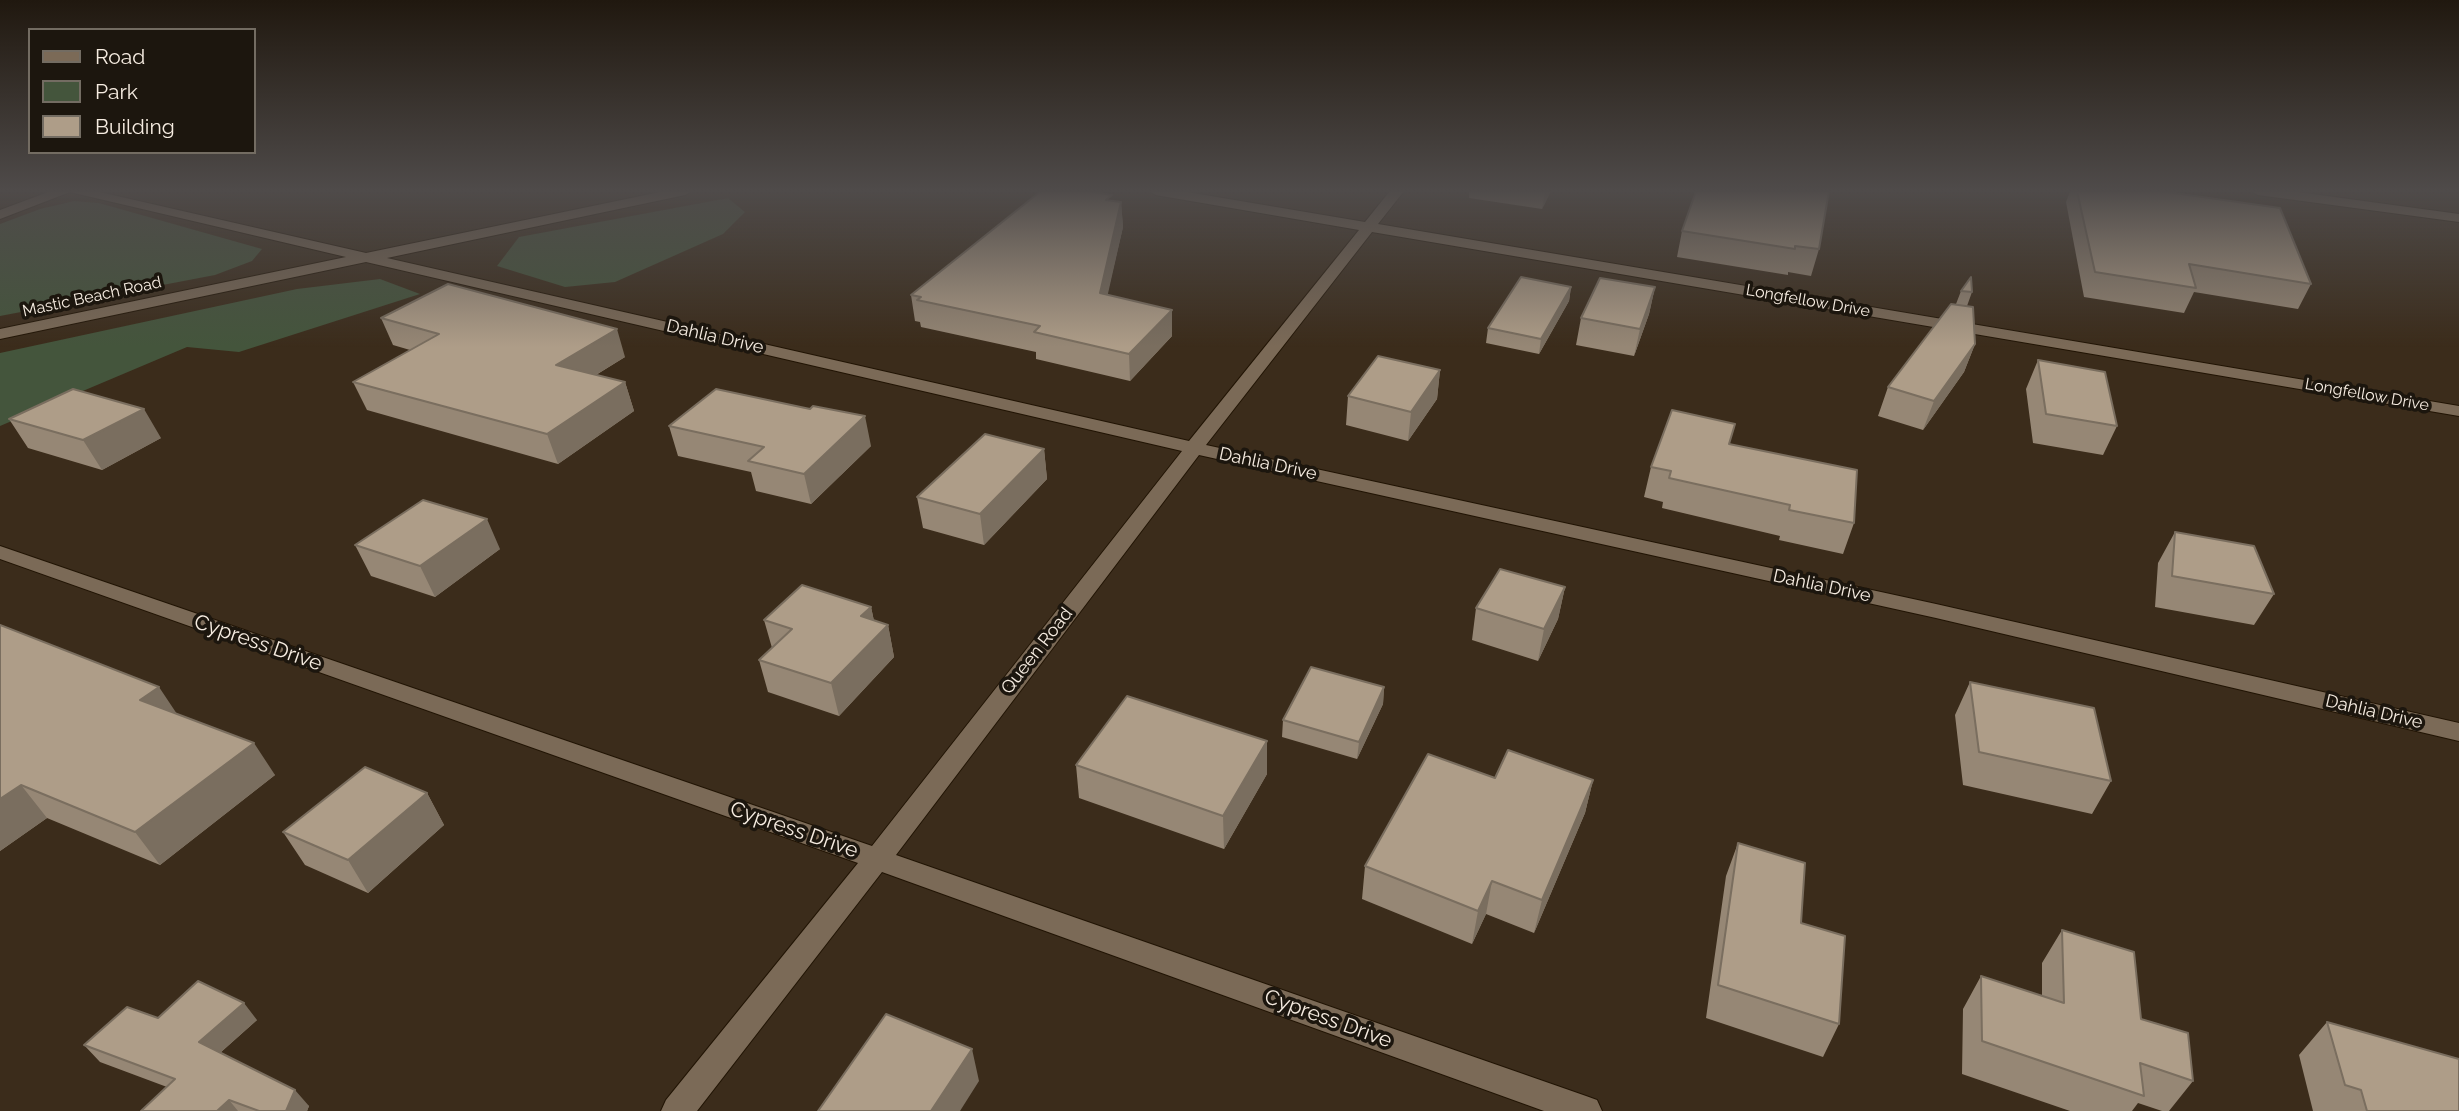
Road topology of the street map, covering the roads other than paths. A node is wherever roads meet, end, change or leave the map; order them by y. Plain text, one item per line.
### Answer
1 (307, 243) edge
2 (438, 243) edge
3 (1356, 243) edge
4 (1463, 243) edge
5 (370, 257) junction
6 (0, 334) edge
7 (2459, 411) edge
8 (1194, 448) junction
9 (0, 552) edge
10 (2459, 732) edge
11 (877, 859) junction
12 (677, 1111) edge
13 (1586, 1111) edge

1 - 5 street, Dahlia Drive
2 - 5 street, Mastic Beach Road
3 - 8 street, Queen Road
4 - 7 street, Longfellow Drive
5 - 6 street, Mastic Beach Road
5 - 8 street, Dahlia Drive
8 - 10 street, Dahlia Drive
8 - 11 street, Queen Road
9 - 11 street, Cypress Drive
11 - 12 street, Queen Road
11 - 13 street, Cypress Drive

